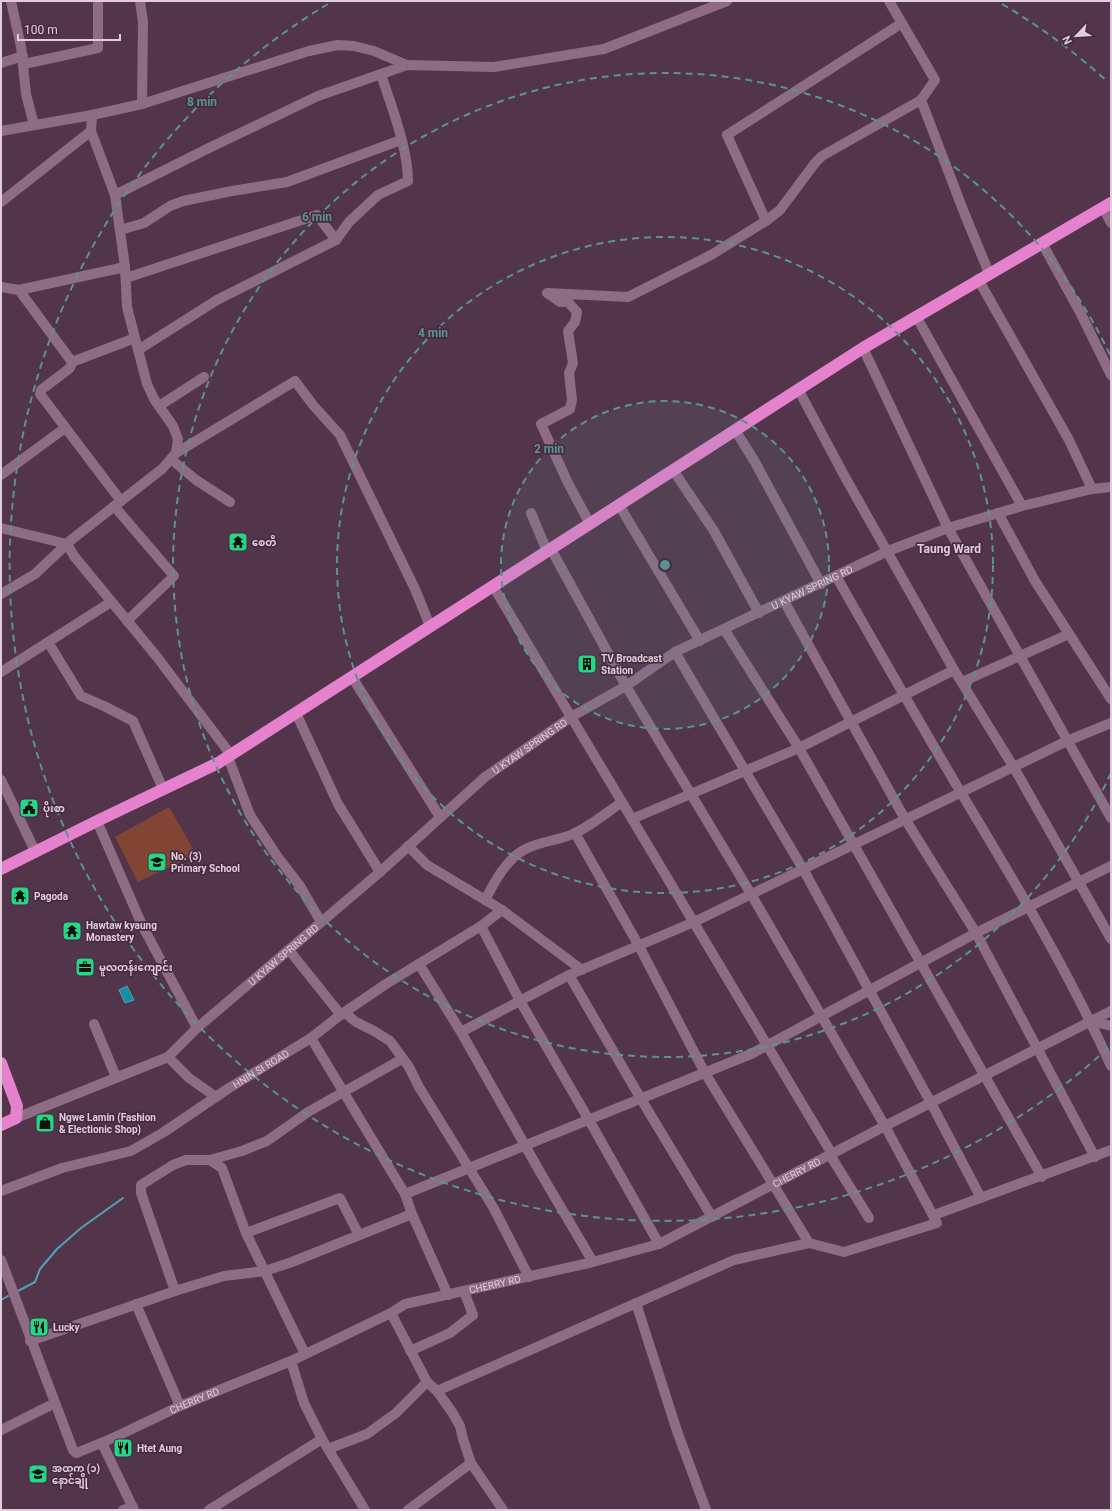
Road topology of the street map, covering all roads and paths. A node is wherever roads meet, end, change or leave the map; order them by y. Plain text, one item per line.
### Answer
1 (11, 1) edge
2 (98, 1) edge
3 (140, 1) edge
4 (727, 1) edge
5 (889, 1) edge
6 (902, 23) junction
7 (23, 60) junction
8 (1, 63) edge
9 (407, 65) junction
10 (381, 74) junction
11 (921, 100) junction
12 (142, 104) junction
13 (92, 115) junction
14 (34, 125) junction
15 (1, 131) edge
16 (91, 131) junction
17 (401, 140) junction
18 (115, 195) junction
19 (1, 202) edge
20 (1107, 206) edge
21 (766, 221) junction
22 (1111, 224) edge
23 (120, 230) junction
24 (336, 240) junction
25 (1042, 243) junction
26 (125, 267) junction
27 (989, 273) junction
28 (126, 278) junction
29 (978, 280) junction
30 (1, 287) edge
31 (19, 290) junction
32 (916, 316) junction
33 (135, 338) junction
34 (863, 348) junction
35 (138, 350) junction
36 (72, 362) junction
37 (1111, 375) edge
38 (204, 377) dead end
39 (798, 389) junction
40 (159, 406) junction
41 (65, 428) junction
42 (735, 430) junction
43 (173, 456) junction
44 (673, 470) junction
45 (1, 475) edge
46 (1111, 487) edge
47 (1092, 489) junction
48 (230, 502) dead end
49 (118, 503) junction
50 (619, 505) junction
51 (1022, 506) junction
52 (530, 513) dead end
53 (998, 513) junction
54 (590, 524) junction
55 (1, 528) edge
56 (948, 528) junction
57 (67, 544) junction
58 (549, 550) junction
59 (888, 551) junction
60 (836, 576) junction
61 (820, 584) junction
62 (493, 586) junction
63 (1, 594) edge
64 (784, 601) junction
65 (111, 602) junction
66 (759, 613) junction
67 (127, 621) junction
68 (430, 626) junction
69 (724, 629) junction
70 (1069, 634) junction
71 (700, 641) junction
72 (48, 642) junction
73 (676, 652) junction
74 (1020, 656) junction
75 (954, 670) junction
76 (1, 672) edge
77 (352, 677) junction
78 (962, 682) junction
79 (626, 686) junction
80 (904, 696) junction
81 (1111, 698) edge
82 (296, 713) junction
83 (571, 717) junction
84 (850, 722) junction
85 (1111, 723) edge
86 (1067, 741) junction
87 (799, 748) junction
88 (230, 756) junction
89 (1014, 766) junction
90 (745, 771) junction
91 (1, 780) edge
92 (163, 789) junction
93 (961, 792) junction
94 (692, 795) junction
95 (622, 802) junction
96 (440, 817) junction
97 (1111, 818) edge
98 (632, 819) junction
99 (905, 819) junction
100 (97, 821) junction
101 (575, 833) junction
102 (854, 844) junction
103 (408, 846) junction
104 (34, 851) junction
105 (1111, 866) edge
106 (1, 869) edge
107 (803, 869) junction
108 (380, 872) junction
109 (1079, 881) junction
110 (751, 894) junction
111 (484, 900) junction
112 (1030, 906) junction
113 (502, 910) junction
114 (321, 922) junction
115 (694, 922) junction
116 (481, 926) junction
117 (976, 933) junction
118 (1111, 938) edge
119 (638, 946) junction
120 (289, 950) junction
121 (922, 963) junction
122 (419, 964) junction
123 (582, 970) junction
124 (569, 975) junction
125 (870, 991) junction
126 (520, 1001) junction
127 (1111, 1011) edge
128 (343, 1014) junction
129 (822, 1016) junction
130 (1094, 1019) junction
131 (94, 1024) dead end
132 (1111, 1026) edge
133 (197, 1028) junction
134 (460, 1032) junction
135 (310, 1038) junction
136 (767, 1046) junction
137 (1036, 1049) junction
138 (168, 1057) junction
139 (402, 1059) junction
140 (1, 1063) edge
141 (1111, 1066) edge
142 (705, 1073) junction
143 (984, 1076) junction
144 (116, 1078) junction
145 (343, 1091) junction
146 (216, 1097) junction
147 (640, 1099) junction
148 (931, 1102) junction
149 (16, 1118) junction
150 (589, 1120) junction
151 (1, 1125) edge
152 (885, 1126) junction
153 (526, 1145) junction
154 (1111, 1150) edge
155 (831, 1155) junction
156 (1095, 1156) junction
157 (210, 1160) junction
158 (469, 1168) junction
159 (1042, 1177) junction
160 (773, 1185) junction
161 (1, 1191) edge
162 (405, 1194) junction
163 (981, 1198) junction
164 (412, 1214) junction
165 (934, 1215) junction
166 (712, 1217) junction
167 (869, 1218) dead end
168 (246, 1233) junction
169 (359, 1235) junction
170 (809, 1243) junction
171 (659, 1244) junction
172 (1, 1262) edge
173 (593, 1262) junction
174 (265, 1271) junction
175 (528, 1277) junction
176 (175, 1291) junction
177 (464, 1291) junction
178 (448, 1295) junction
179 (636, 1303) junction
180 (136, 1304) junction
181 (391, 1313) junction
182 (30, 1341) junction
183 (410, 1351) junction
184 (305, 1354) junction
185 (291, 1361) junction
186 (427, 1382) junction
187 (437, 1391) junction
188 (55, 1403) junction
189 (180, 1406) junction
190 (1, 1430) edge
191 (322, 1438) junction
192 (102, 1442) junction
193 (328, 1449) junction
194 (472, 1463) junction
195 (134, 1509) edge
196 (500, 1509) edge
197 (123, 1510) edge
198 (209, 1510) edge
199 (365, 1510) edge
200 (408, 1510) edge
201 (706, 1510) edge

1 - 7 street
2 - 7 street
3 - 12 street
4 - 9 street
5 - 6 street
6 - 11 street
6 - 21 street
7 - 8 street
7 - 14 street
9 - 10 street
9 - 12 street
10 - 17 street
10 - 18 street
11 - 21 street
11 - 27 street
12 - 13 street
13 - 14 street
13 - 16 street
14 - 15 street
16 - 18 street
16 - 19 street
17 - 23 street
17 - 24 street
18 - 23 street
20 - 22 street
20 - 25 highway
21 - 54 street
23 - 26 street
24 - 28 street
24 - 35 street
25 - 27 highway
25 - 37 street
26 - 28 street
26 - 31 street
27 - 29 highway
28 - 33 street
29 - 32 highway
29 - 47 street
30 - 31 street
31 - 36 street
32 - 34 highway
32 - 51 street
33 - 35 street
33 - 36 street
34 - 39 highway
34 - 56 street
35 - 40 street
36 - 41 street
38 - 40 street
39 - 42 highway
39 - 59 street
40 - 43 street
41 - 45 street
41 - 49 street
42 - 44 highway
42 - 61 street
43 - 48 street
43 - 49 street
43 - 68 street
44 - 50 highway
44 - 66 street
46 - 47 street, U KYAW SPRING RD
47 - 51 street, U KYAW SPRING RD
49 - 57 street
49 - 67 street
50 - 54 highway
50 - 71 street
51 - 53 street, U KYAW SPRING RD
52 - 58 street
53 - 56 street, U KYAW SPRING RD
53 - 70 street
54 - 58 highway
55 - 57 street
56 - 59 street, U KYAW SPRING RD
56 - 74 street
57 - 63 street
57 - 65 street
58 - 62 highway
58 - 79 street
59 - 60 street, U KYAW SPRING RD
59 - 75 street
60 - 61 street, U KYAW SPRING RD
60 - 80 street
61 - 64 street, U KYAW SPRING RD
62 - 68 highway
62 - 83 street
64 - 66 street, U KYAW SPRING RD
64 - 84 street
65 - 67 street
65 - 72 street
66 - 69 street, U KYAW SPRING RD
67 - 88 street
68 - 77 highway
69 - 71 street, U KYAW SPRING RD
69 - 87 street
70 - 74 street
70 - 81 street
71 - 73 street, U KYAW SPRING RD
72 - 76 street
72 - 92 street
73 - 79 street, U KYAW SPRING RD
73 - 90 street
74 - 78 street
74 - 86 street
75 - 78 street
75 - 80 street
77 - 82 highway
77 - 96 street
78 - 89 street
79 - 83 street, U KYAW SPRING RD
79 - 94 street
80 - 84 street
80 - 93 street
82 - 88 highway
82 - 108 street
83 - 95 street
83 - 96 street, U KYAW SPRING RD
84 - 87 street
84 - 99 street
85 - 86 street
86 - 89 street
86 - 97 street
87 - 90 street
87 - 102 street
88 - 92 highway
88 - 114 street
89 - 93 street
89 - 109 street
90 - 94 street
90 - 107 street
91 - 104 street
92 - 100 highway
93 - 99 street
93 - 112 street
94 - 98 street
94 - 110 street
95 - 98 street
95 - 101 street
96 - 103 street, U KYAW SPRING RD
98 - 115 street
99 - 102 street
99 - 117 street
100 - 104 highway
100 - 133 street
101 - 111 street
101 - 119 street
102 - 107 street
102 - 121 street
103 - 108 street, U KYAW SPRING RD
103 - 111 street
104 - 106 highway
105 - 109 street
107 - 110 street
107 - 125 street
108 - 114 street, U KYAW SPRING RD
109 - 112 street
109 - 118 street
110 - 115 street
110 - 129 street
111 - 113 street
112 - 117 street
112 - 130 street
113 - 116 street, HNIN SI ROAD
113 - 123 street
114 - 120 street, U KYAW SPRING RD
115 - 119 street
115 - 136 street
116 - 122 street, HNIN SI ROAD
116 - 126 street
117 - 121 street
117 - 137 street
119 - 123 street
119 - 142 street
120 - 128 street
120 - 133 street, U KYAW SPRING RD
121 - 125 street
121 - 143 street
122 - 128 street, HNIN SI ROAD
122 - 134 street
123 - 124 street
124 - 126 street
124 - 147 street
125 - 129 street
125 - 148 street
126 - 134 street
126 - 150 street
127 - 130 street, CHERRY RD
128 - 135 street, HNIN SI ROAD
128 - 139 street
129 - 136 street
129 - 152 street
130 - 132 street
130 - 137 street, CHERRY RD
130 - 141 street
131 - 144 street
133 - 138 street, U KYAW SPRING RD
134 - 153 street
135 - 145 street
135 - 146 street, HNIN SI ROAD
136 - 142 street
136 - 155 street
137 - 143 street, CHERRY RD
137 - 156 street
138 - 144 street, U KYAW SPRING RD
138 - 146 street
139 - 145 street
139 - 158 street
140 - 149 highway
142 - 147 street
142 - 160 street
143 - 148 street, CHERRY RD
143 - 159 street
144 - 149 street, U KYAW SPRING RD
145 - 157 street
145 - 162 street
146 - 161 street, HNIN SI ROAD
147 - 150 street
147 - 166 street
148 - 152 street, CHERRY RD
148 - 163 street
149 - 151 highway
150 - 153 street
150 - 171 street
152 - 155 street, CHERRY RD
152 - 165 street
153 - 158 street
153 - 173 street
154 - 156 street
155 - 160 street, CHERRY RD
155 - 167 street
156 - 159 street
157 - 168 street
157 - 176 street
158 - 162 street
158 - 175 street
159 - 163 street
160 - 166 street, CHERRY RD
160 - 170 street
162 - 164 street
163 - 165 street
164 - 169 street
164 - 178 street
165 - 170 street
166 - 171 street, CHERRY RD
168 - 169 street
168 - 174 street
169 - 174 street
170 - 179 street
171 - 173 street, CHERRY RD
172 - 182 street, CHERRY RD
173 - 175 street, CHERRY RD
174 - 176 street
174 - 184 street
175 - 177 street, CHERRY RD
176 - 180 street
177 - 178 street, CHERRY RD
177 - 183 street
178 - 181 street, CHERRY RD
179 - 187 street
179 - 201 street
180 - 182 street
180 - 189 street
181 - 183 street
181 - 184 street, CHERRY RD
182 - 188 street, CHERRY RD
183 - 186 street
184 - 185 street, CHERRY RD
185 - 189 street, CHERRY RD
185 - 191 street
186 - 187 street
186 - 193 street
187 - 194 street
188 - 190 street
188 - 192 street, CHERRY RD
189 - 192 street, CHERRY RD
191 - 193 street
191 - 198 street
192 - 195 street
193 - 199 street
194 - 196 street
194 - 200 street
195 - 197 street

